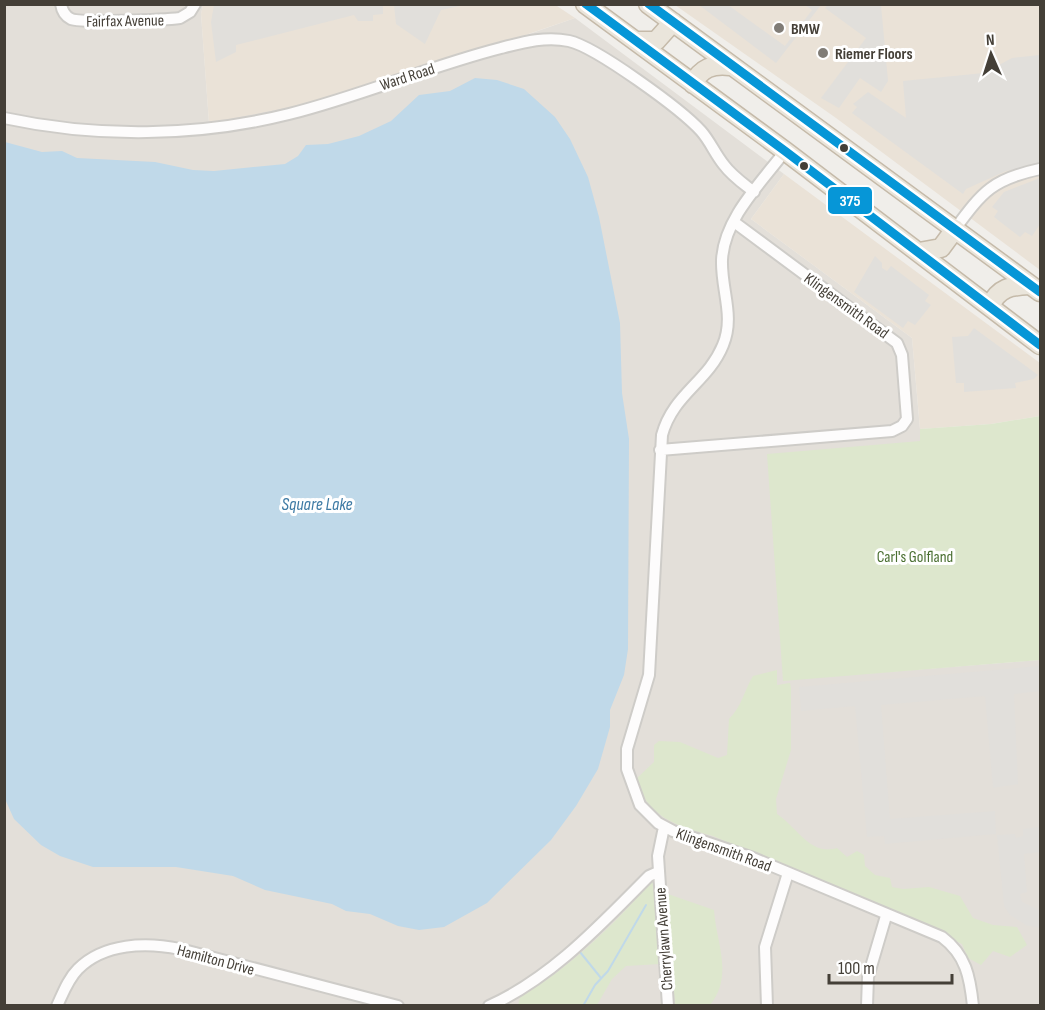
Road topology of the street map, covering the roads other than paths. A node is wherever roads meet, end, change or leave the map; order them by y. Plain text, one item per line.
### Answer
1 (585, 4) edge
2 (648, 4) edge
3 (61, 7) edge
4 (193, 8) edge
5 (673, 22) junction
6 (637, 41) junction
7 (730, 66) junction
8 (693, 84) junction
9 (4, 118) edge
10 (785, 151) junction
11 (1041, 169) edge
12 (754, 192) junction
13 (734, 222) junction
14 (955, 229) junction
15 (919, 252) junction
16 (1035, 289) edge
17 (990, 306) junction
18 (1041, 345) edge
19 (660, 450) junction
20 (664, 827) junction
21 (658, 872) junction
22 (788, 873) junction
23 (886, 916) junction
24 (57, 1005) edge
25 (398, 1005) edge
26 (489, 1005) edge
27 (668, 1005) edge
28 (766, 1005) edge
29 (867, 1005) edge
30 (973, 1005) edge

1 - 6 highway
2 - 5 highway
3 - 4 street, Fairfax Avenue
5 - 6 highway
5 - 7 highway
6 - 8 highway
7 - 8 highway
7 - 14 highway
8 - 10 highway
9 - 12 street, Ward Road
10 - 12 street, Klingensmith Road
10 - 15 highway
11 - 14 street
12 - 13 street, Klingensmith Road
13 - 19 street, Klingensmith Road
13 - 19 street, Klingensmith Road
14 - 15 highway
14 - 16 highway
15 - 17 highway
16 - 17 highway
17 - 18 highway
19 - 20 street, Klingensmith Road
20 - 21 street
20 - 22 street, Klingensmith Road
21 - 26 street
21 - 27 street, Cherrylawn Avenue
22 - 23 street, Klingensmith Road
22 - 28 street
23 - 29 street
23 - 30 street, Klingensmith Road
24 - 25 street, Hamilton Drive

